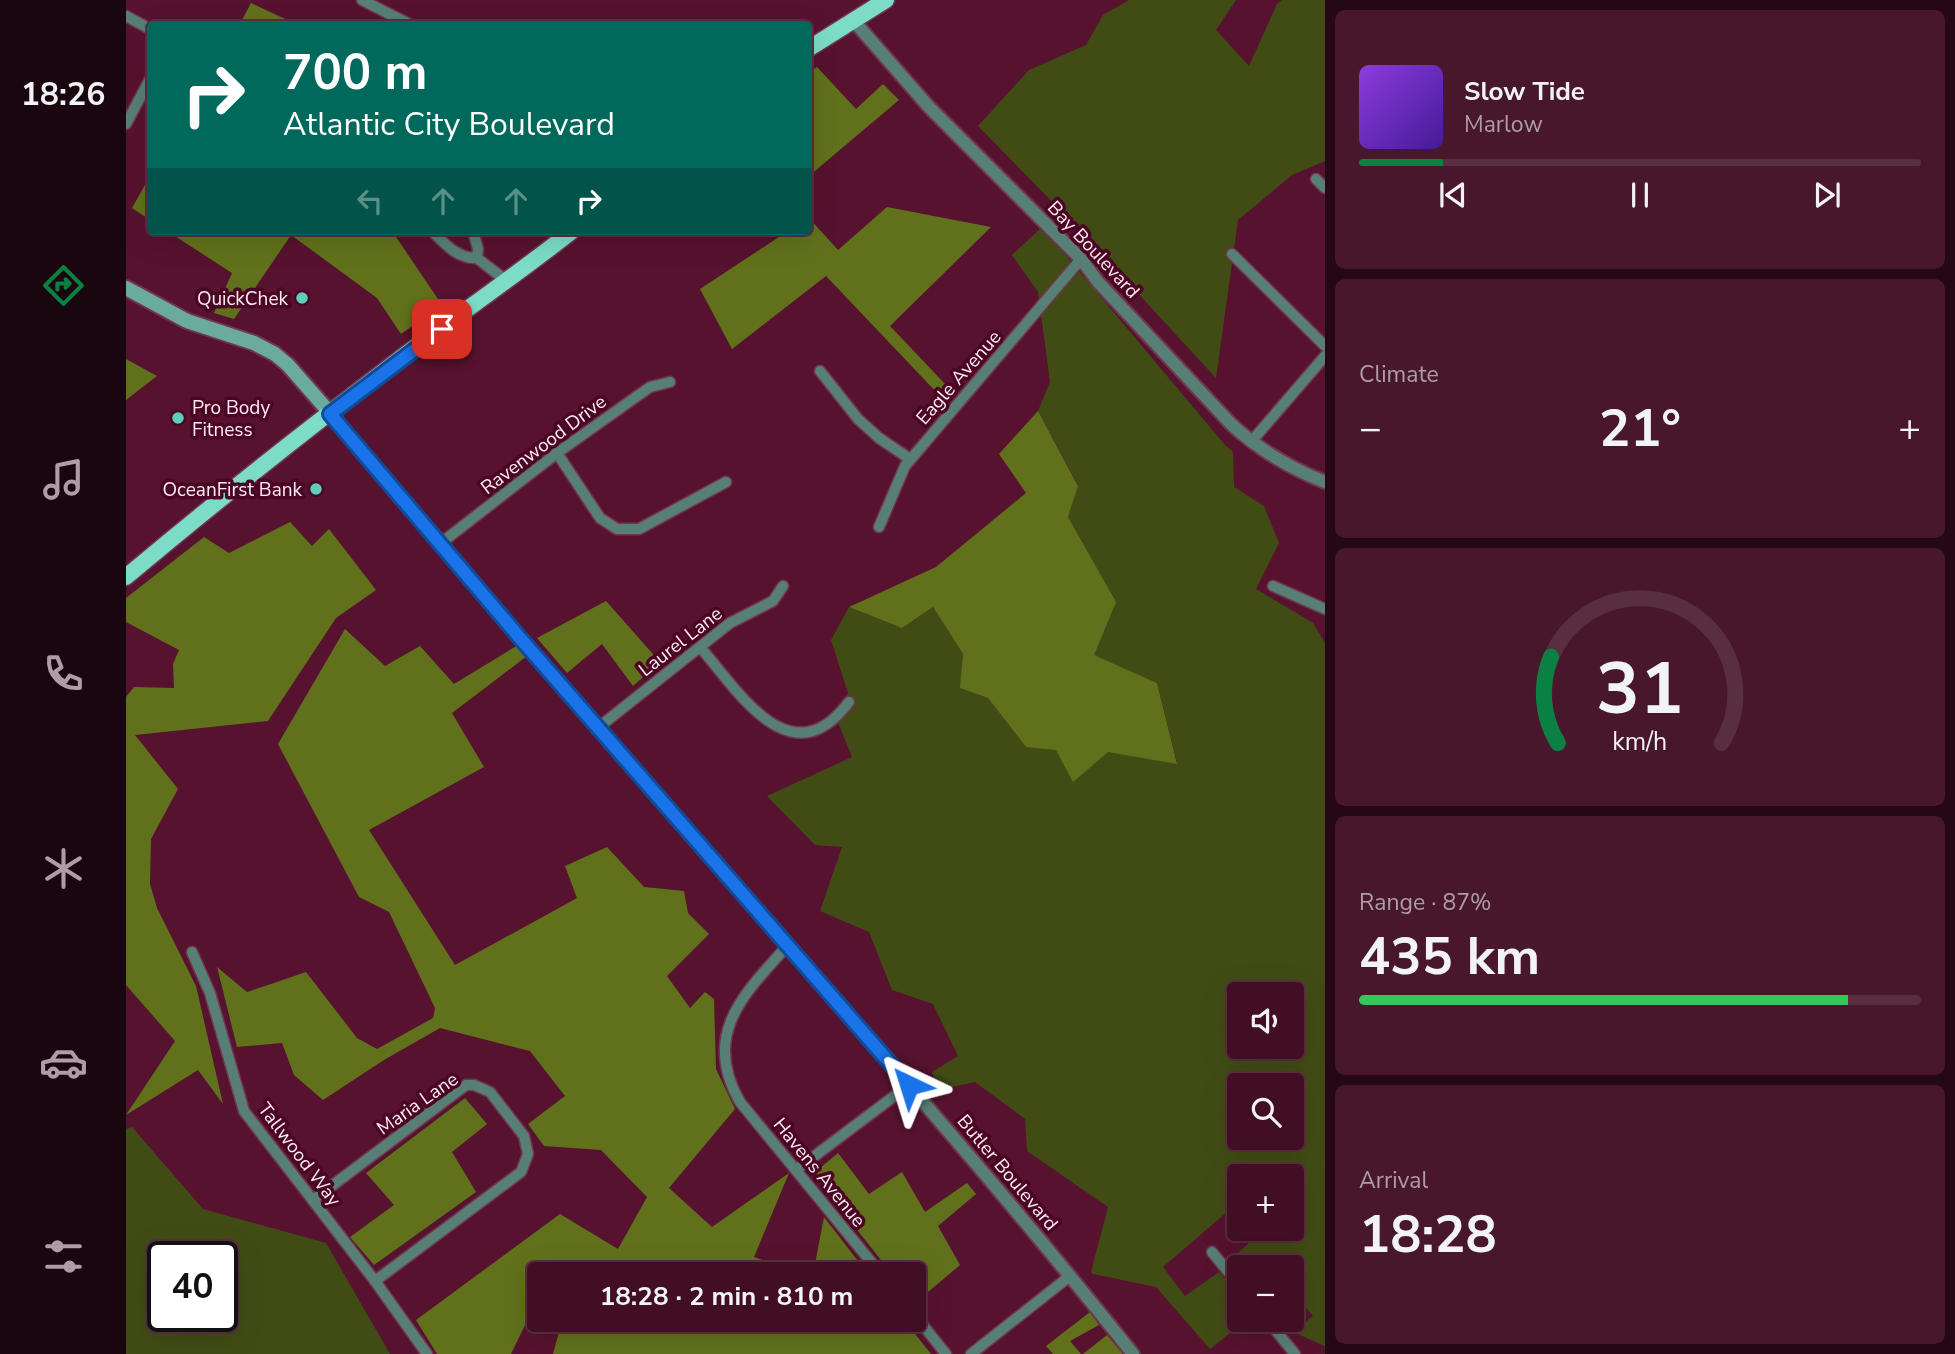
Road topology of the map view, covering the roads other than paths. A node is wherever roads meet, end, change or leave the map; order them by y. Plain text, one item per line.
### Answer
1 (362, 0) edge
2 (886, 0) edge
3 (126, 16) edge
4 (853, 20) junction
5 (403, 21) edge
6 (147, 27) edge
7 (812, 46) edge
8 (147, 85) edge
9 (126, 124) edge
10 (1316, 179) dead end
11 (1325, 188) edge
12 (437, 235) edge
13 (474, 235) edge
14 (567, 235) edge
15 (1232, 254) dead end
16 (477, 258) junction
17 (1081, 259) junction
18 (508, 282) junction
19 (126, 288) edge
20 (1325, 346) edge
21 (1325, 356) edge
22 (820, 371) dead end
23 (670, 382) dead end
24 (330, 414) junction
25 (1251, 442) junction
26 (557, 453) junction
27 (910, 459) junction
28 (726, 481) dead end
29 (1325, 482) edge
30 (879, 527) dead end
31 (441, 543) junction
32 (126, 577) edge
33 (783, 586) dead end
34 (1273, 586) dead end
35 (1325, 610) edge
36 (700, 646) junction
37 (849, 702) dead end
38 (599, 727) junction
39 (788, 945) junction
40 (192, 952) dead end
41 (909, 1085) junction
42 (796, 1170) junction
43 (313, 1200) junction
44 (1212, 1252) dead end
45 (871, 1262) edge
46 (1227, 1270) edge
47 (1070, 1276) junction
48 (375, 1280) junction
49 (926, 1329) edge
50 (1277, 1332) edge
51 (426, 1354) edge
52 (946, 1354) edge
53 (971, 1354) edge
54 (1133, 1354) edge
55 (1295, 1354) edge

1 - 5 street
2 - 4 highway
3 - 6 street
4 - 7 highway
4 - 17 street, Bay Boulevard
8 - 9 street
10 - 11 street
12 - 16 street
13 - 16 street
14 - 18 highway
15 - 20 street
16 - 18 street
17 - 25 street, Bay Boulevard
17 - 27 street, Eagle Avenue
18 - 24 highway
19 - 24 main road
21 - 25 street
22 - 27 street
23 - 26 street, Ravenwood Drive
24 - 31 street, Butler Boulevard
24 - 32 highway
25 - 29 street, Bay Boulevard
26 - 28 street
26 - 31 street, Ravenwood Drive
27 - 30 street, Eagle Avenue
31 - 38 street, Butler Boulevard
33 - 36 street, Laurel Lane
34 - 35 street
36 - 37 street
36 - 38 street, Laurel Lane
38 - 39 street, Butler Boulevard
39 - 41 street, Butler Boulevard
39 - 42 street, Havens Avenue
40 - 43 street, Tallwood Way
41 - 42 street
41 - 47 street, Butler Boulevard
42 - 45 street, Havens Avenue
43 - 48 street, Tallwood Way
43 - 48 street, Maria Lane
44 - 46 street
47 - 53 street
47 - 54 street, Butler Boulevard
48 - 51 street, Tallwood Way
49 - 52 street
50 - 55 street

